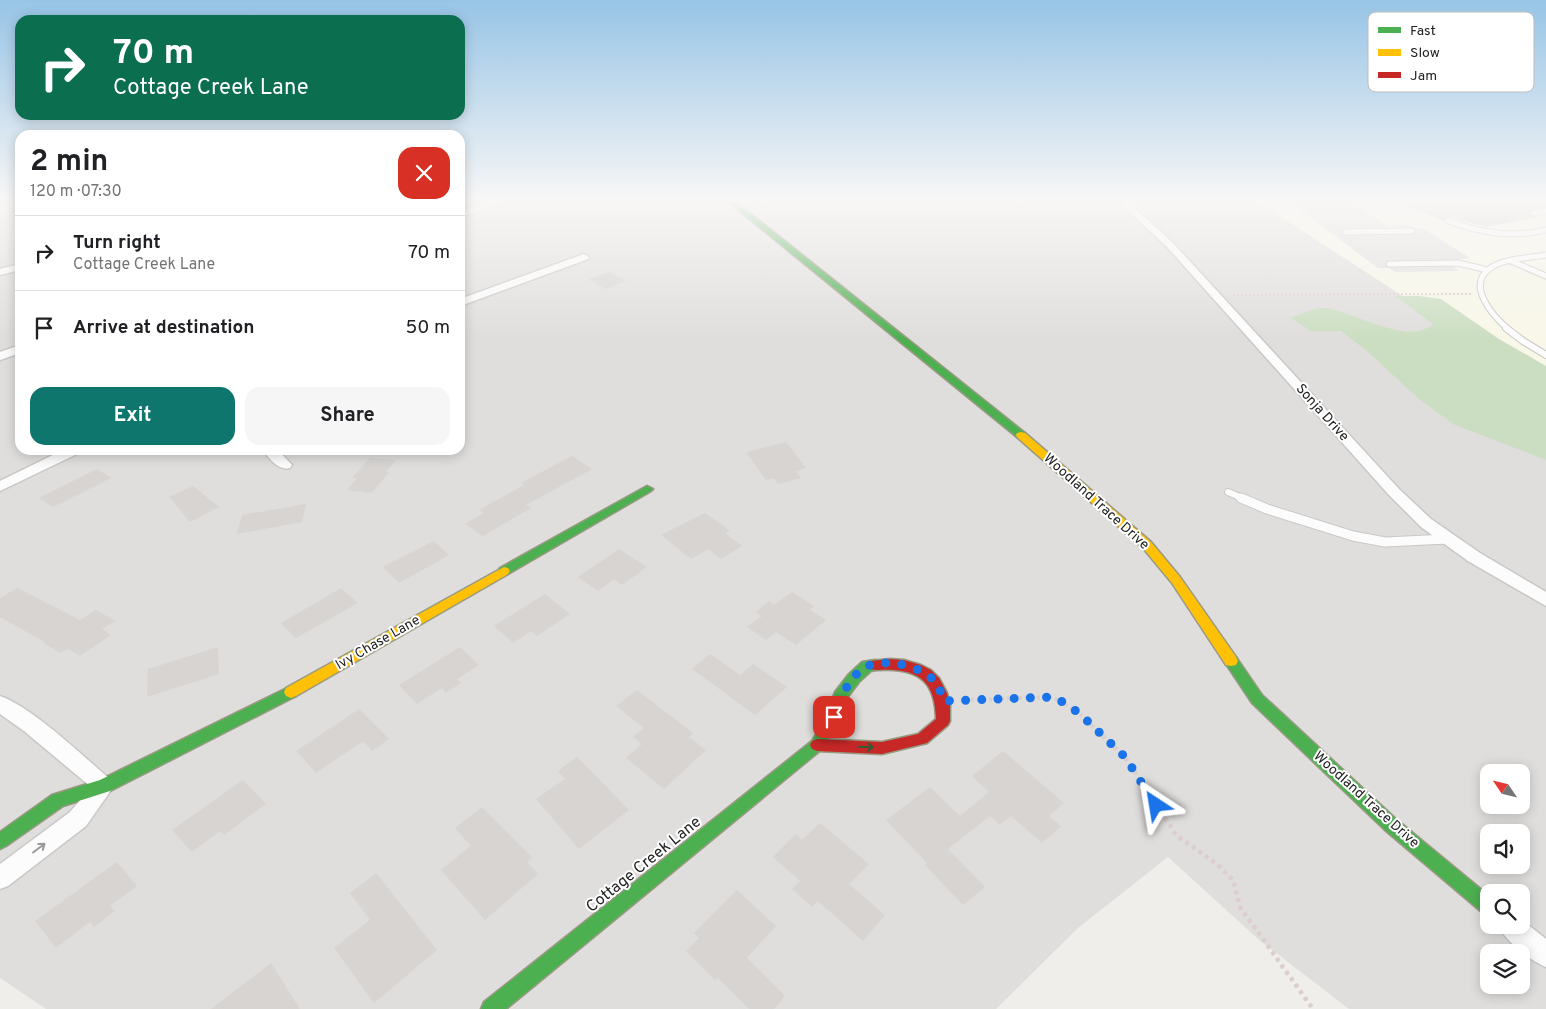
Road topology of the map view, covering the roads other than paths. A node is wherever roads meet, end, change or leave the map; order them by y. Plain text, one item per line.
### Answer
1 (787, 246) edge
2 (1171, 246) edge
3 (1546, 255) edge
4 (584, 258) dead end
5 (1511, 262) junction
6 (1389, 264) dead end
7 (15, 268) edge
8 (1488, 270) junction
9 (0, 272) edge
10 (1546, 276) edge
11 (465, 302) edge
12 (15, 351) edge
13 (1546, 355) edge
14 (0, 356) edge
15 (64, 455) edge
16 (275, 455) edge
17 (285, 465) dead end
18 (0, 487) edge
19 (648, 489) dead end
20 (1228, 492) dead end
21 (1449, 539) junction
22 (1546, 600) edge
23 (0, 704) edge
24 (817, 746) junction
25 (104, 786) junction
26 (0, 841) edge
27 (0, 878) edge
28 (1480, 900) edge
29 (1521, 934) edge
30 (1546, 955) edge
31 (491, 1009) edge

1 - 28 street, Woodland Trace Drive
2 - 21 street, Sonja Drive
3 - 5 lane
4 - 11 street
5 - 8 lane
5 - 10 lane
6 - 8 lane
7 - 9 street
8 - 13 lane
12 - 14 street
15 - 18 street
16 - 17 street
19 - 25 street, Ivy Chase Lane
20 - 21 lane
21 - 22 street, Sonja Drive
23 - 25 street
24 -> 24 street, Cottage Creek Lane
24 - 31 street, Cottage Creek Lane
25 - 26 street, Ivy Chase Lane
27 -> 25 street, Ivy Chase Lane
29 - 30 street

